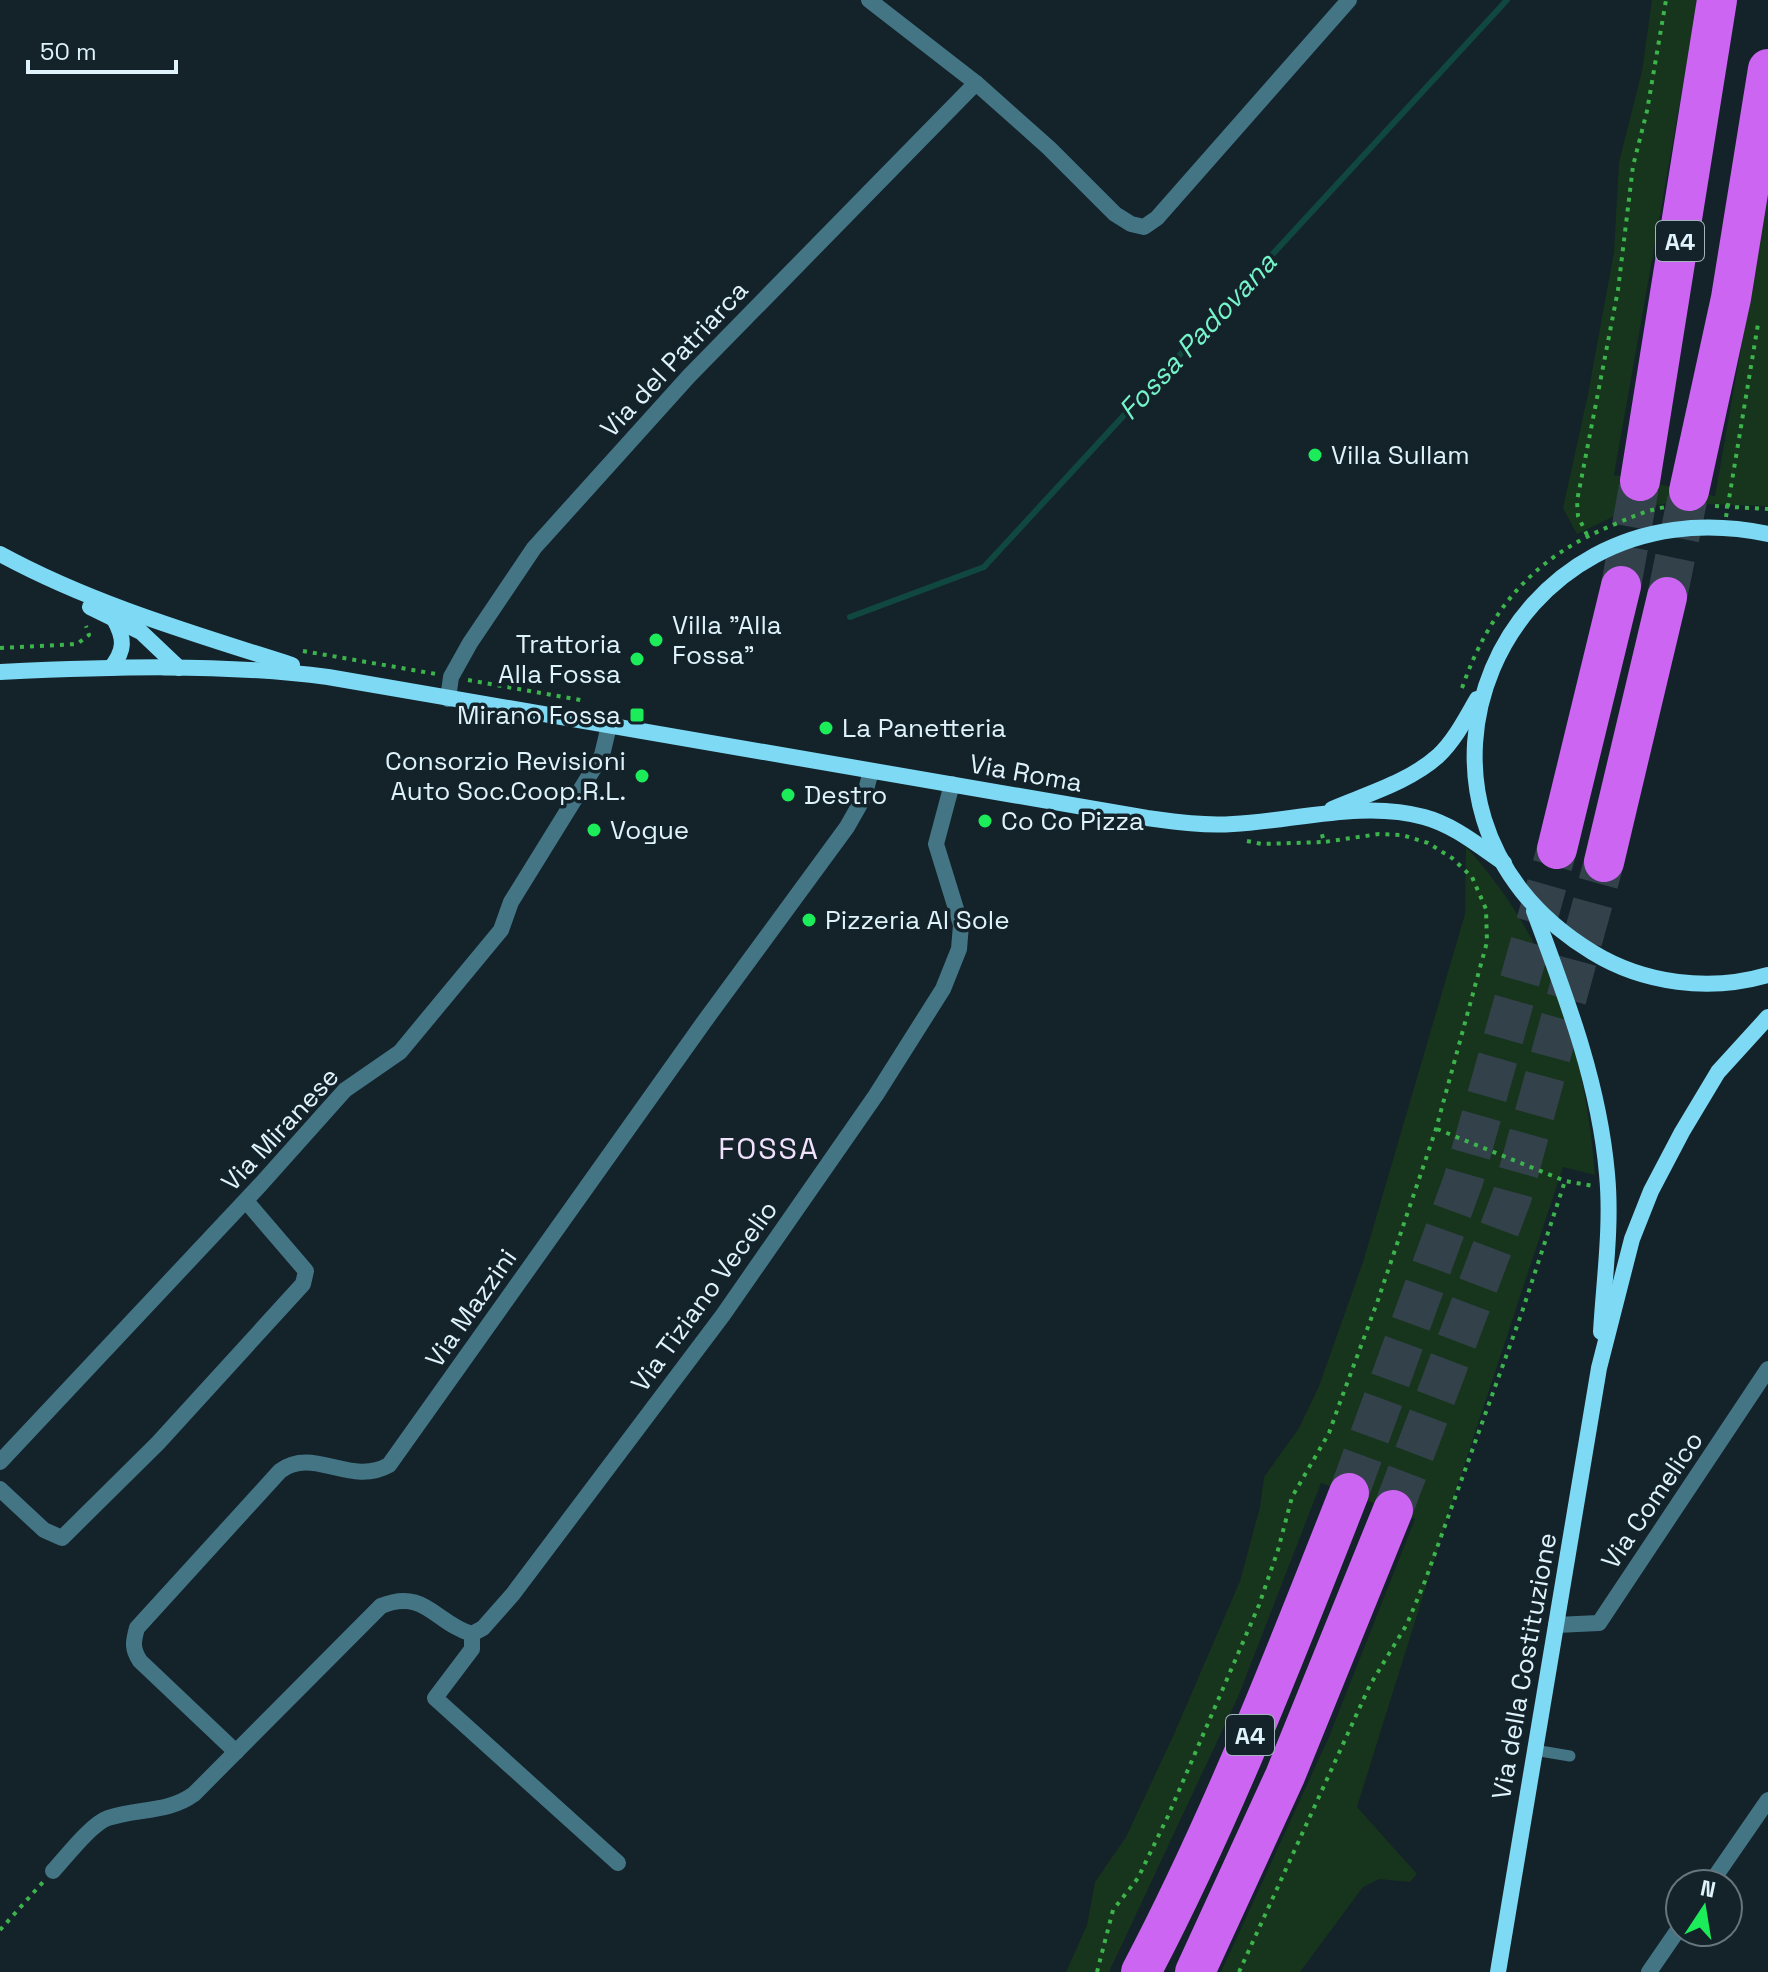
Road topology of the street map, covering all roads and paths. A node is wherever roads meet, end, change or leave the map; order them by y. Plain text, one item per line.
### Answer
1 (869, 0) edge
2 (1349, 0) edge
3 (1666, 0) edge
4 (1717, 0) edge
5 (1768, 69) edge
6 (976, 83) junction
7 (1758, 324) dead end
8 (1640, 481) tunnel mouth
9 (1689, 501) junction
10 (1728, 507) junction
11 (1768, 509) edge
12 (1724, 527) junction
13 (1764, 532) edge
14 (1587, 535) junction
15 (0, 554) edge
16 (41, 576) junction
17 (1621, 586) tunnel mouth
18 (1667, 597) tunnel mouth
19 (114, 619) junction
20 (82, 620) dead end
21 (0, 648) edge
22 (295, 650) dead end
23 (111, 668) junction
24 (179, 668) junction
25 (0, 672) edge
26 (328, 677) junction
27 (451, 677) junction
28 (1489, 679) junction
29 (1462, 690) dead end
30 (448, 699) junction
31 (591, 702) dead end
32 (609, 726) junction
33 (871, 771) junction
34 (952, 784) junction
35 (1322, 812) junction
36 (1233, 824) junction
37 (1324, 842) junction
38 (1557, 849) tunnel mouth
39 (1604, 862) tunnel mouth
40 (1504, 863) junction
41 (1531, 902) junction
42 (1768, 975) edge
43 (1768, 1017) edge
44 (1436, 1129) junction
45 (1565, 1181) junction
46 (1607, 1189) junction
47 (246, 1201) junction
48 (1599, 1368) junction
49 (1768, 1369) edge
50 (0, 1462) edge
51 (0, 1489) edge
52 (1349, 1493) tunnel mouth
53 (1393, 1510) tunnel mouth
54 (1556, 1625) junction
55 (472, 1634) junction
56 (1534, 1750) junction
57 (236, 1752) junction
58 (1570, 1756) dead end
59 (1768, 1800) edge
60 (618, 1863) dead end
61 (1721, 1868) edge
62 (53, 1871) joint
63 (0, 1930) edge
64 (1666, 1948) edge
65 (1097, 1972) edge
66 (1141, 1972) edge
67 (1195, 1972) edge
68 (1239, 1972) edge
69 (1498, 1972) edge
70 (1649, 1972) edge

1 - 6 street
2 - 6 street
3 - 14 path
4 - 8 highway, A4
5 - 9 highway, A4
6 - 27 street, Via del Patriarca
7 - 10 path
9 - 10 path
9 - 14 path
10 - 11 path
10 - 12 path
12 - 13 main road
12 - 28 main road
14 - 29 path
15 - 16 main road
16 - 19 main road
16 - 26 main road
17 - 38 highway
18 - 39 highway
19 - 23 main road
19 - 24 main road
20 - 21 path
22 - 27 path
23 - 24 main road
23 - 25 main road
24 - 26 main road
26 - 30 main road
27 - 30 street, Via del Patriarca
27 - 31 path
28 - 35 main road
28 - 40 main road
30 - 32 main road
32 - 33 main road, Via Roma
32 - 47 street, Via Miranese
33 - 34 main road, Via Roma
33 - 57 street, Via Mazzini
34 - 36 main road, Via Roma
34 - 55 street, Via Tiziano Vecelio
35 - 36 main road, Via Roma
35 - 37 path
35 - 40 main road
36 - 37 path
37 - 44 path
40 - 41 main road
41 - 42 main road
41 - 46 main road
43 - 48 main road
44 - 45 path
44 - 65 path
45 - 46 path
45 - 68 path
46 - 48 main road
47 - 50 street, Via Miranese
47 - 51 street
48 - 54 main road, Via della Costituzione
49 - 54 street, Via Comelico
52 - 66 highway, A4
53 - 67 highway, A4
54 - 56 main road, Via della Costituzione
55 - 57 street
55 - 60 street, Via Tiziano Vecelio
56 - 58 lane
56 - 69 main road, Via della Costituzione
57 - 62 street
59 - 61 street
62 - 63 path
64 - 70 street

